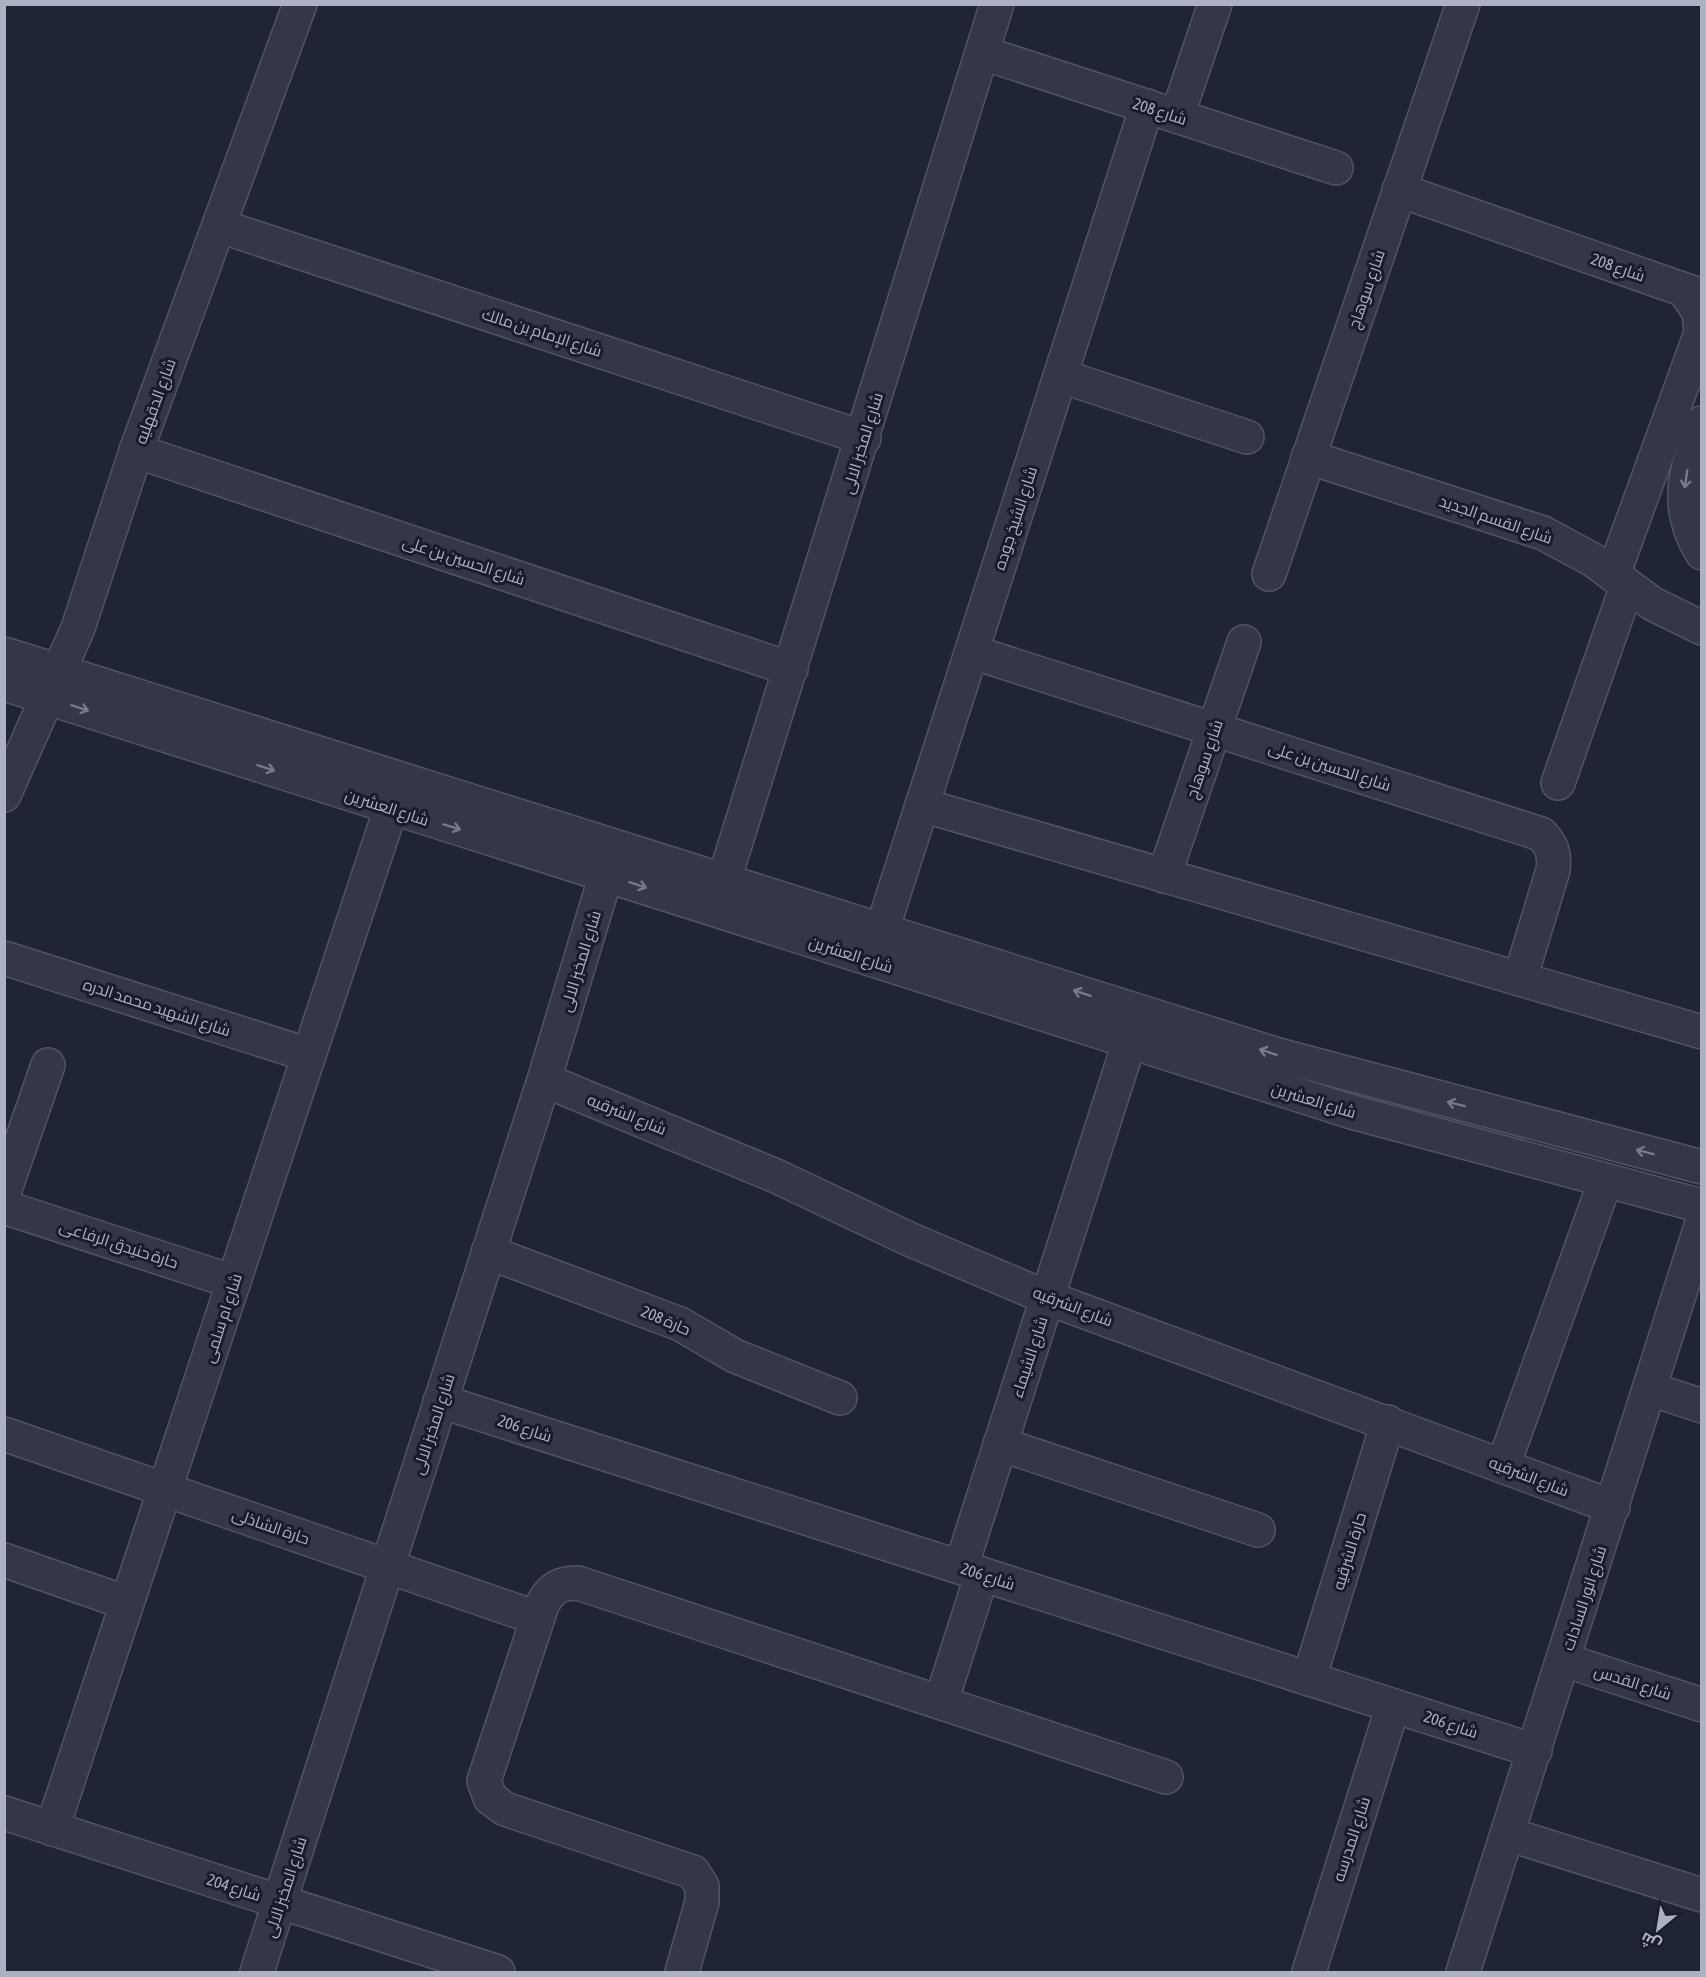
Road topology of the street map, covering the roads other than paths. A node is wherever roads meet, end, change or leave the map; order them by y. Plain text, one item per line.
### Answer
1 (300, 4) edge
2 (998, 4) edge
3 (1215, 4) edge
4 (1463, 4) edge
5 (983, 53) junction
6 (1162, 111) junction
7 (1336, 168) dead end
8 (1399, 190) junction
9 (220, 225) junction
10 (1693, 293) edge
11 (1060, 376) junction
12 (1701, 423) edge
13 (1247, 436) dead end
14 (864, 438) junction
15 (136, 451) junction
16 (1308, 457) junction
17 (1701, 554) edge
18 (1269, 574) dead end
19 (1620, 580) junction
20 (1701, 628) edge
21 (1244, 642) dead end
22 (972, 652) junction
23 (4, 654) edge
24 (791, 669) junction
25 (4, 684) edge
26 (54, 685) junction
27 (1215, 729) junction
28 (1558, 783) dead end
29 (4, 795) edge
30 (922, 805) junction
31 (391, 808) junction
32 (606, 875) junction
33 (1164, 876) junction
34 (724, 880) junction
35 (882, 930) junction
36 (4, 958) edge
37 (1520, 979) junction
38 (1701, 1032) edge
39 (1129, 1043) junction
40 (309, 1055) junction
41 (48, 1065) dead end
42 (544, 1080) junction
43 (1701, 1167) edge
44 (1605, 1182) junction
45 (4, 1192) edge
46 (1701, 1206) edge
47 (4, 1207) edge
48 (1701, 1223) edge
49 (488, 1252) junction
50 (234, 1282) junction
51 (1048, 1298) junction
52 (1650, 1389) junction
53 (840, 1398) dead end
54 (440, 1401) junction
55 (1701, 1406) edge
56 (1388, 1422) junction
57 (4, 1434) edge
58 (1000, 1444) junction
59 (1503, 1466) junction
60 (165, 1489) junction
61 (1612, 1507) junction
62 (1258, 1530) dead end
63 (4, 1560) edge
64 (387, 1566) junction
65 (972, 1571) junction
66 (127, 1603) junction
67 (537, 1618) junction
68 (1564, 1660) junction
69 (1309, 1679) junction
70 (941, 1702) junction
71 (1701, 1705) edge
72 (1394, 1706) junction
73 (1535, 1752) junction
74 (1166, 1777) dead end
75 (4, 1813) edge
76 (52, 1829) junction
77 (1508, 1834) junction
78 (1701, 1895) edge
79 (280, 1902) junction
80 (257, 1972) edge
81 (498, 1972) edge
82 (682, 1972) edge
83 (1309, 1972) edge
84 (1463, 1972) edge

1 - 9 street, شارع الدقهليه
2 - 5 street, شارع المخبز الالى
3 - 6 street, شارع الشيخ جوده
4 - 8 street, شارع سوهاج
5 - 6 street, شارع 208
5 - 14 street, شارع المخبز الالى
6 - 7 street, شارع 208
6 - 11 street, شارع الشيخ جوده
8 - 10 street, شارع 208
8 - 16 street, شارع سوهاج
9 - 14 street, شارع الإمام بن مالك
9 - 15 street, شارع الدقهليه
10 - 19 street
11 - 13 street
11 - 22 street, شارع الشيخ جوده
12 -> 17 street
14 - 24 street, شارع المخبز الالى
15 - 24 street, شارع الحسين بن على
15 - 26 street, شارع الدقهليه
16 - 18 street, شارع سوهاج
16 - 19 street, شارع القسم الجديد
19 - 20 street, شارع القسم الجديد
19 - 28 street
21 - 27 street, شارع سوهاج
22 - 27 street, شارع الحسين بن على
22 - 30 street, شارع الشيخ جوده
23 - 26 street, شارع العشرين
24 - 34 street, شارع المخبز الالى
25 - 26 street, شارع العشرين
26 - 29 street, شارع الدقهليه
26 -> 31 street, شارع العشرين
26 - 34 street, شارع العشرين
27 - 33 street, شارع سوهاج
27 - 37 street, شارع الحسين بن على
30 - 33 street
30 - 35 street, شارع الشيخ جوده
31 -> 32 street, شارع العشرين
31 - 40 street, شارع ام سلمى
32 -> 39 street, شارع العشرين
32 - 42 street, شارع المخبز الالى
33 - 37 street
34 - 35 street, شارع العشرين
43 -> 35 street, شارع العشرين
36 - 40 street, شارع الشهيد محمد الدره
37 - 38 street
39 - 44 street, شارع العشرين
39 - 51 street, شارع الشيماء
40 - 50 street, شارع ام سلمى
41 - 45 street
42 - 49 street, شارع المخبز الالى
42 - 51 street, شارع الشرقيه
44 - 46 street, شارع العشرين
44 - 59 street
47 - 50 street, حارة حنيدق الرفاعى
48 - 52 street, شارع انور السادات
49 - 53 street, حارة 208
49 - 54 street, شارع المخبز الالى
50 - 60 street, شارع ام سلمى
51 - 56 street, شارع الشرقيه
51 - 58 street, شارع الشيماء
52 - 55 street
52 - 61 street, شارع انور السادات
54 - 64 street, شارع المخبز الالى
54 - 65 street, شارع 206
56 - 59 street, شارع الشرقيه
56 - 69 street, حارة الشرقيه
57 - 60 street, حارة الشاذلى
58 - 62 street
58 - 65 street, شارع الشيماء
59 - 61 street, شارع الشرقيه
60 - 64 street, حارة الشاذلى
60 - 66 street, شارع ام سلمى
61 - 68 street, شارع انور السادات
63 - 66 street
64 - 67 street, حارة الشاذلى
64 - 79 street, شارع المخبز الالى
65 - 69 street, شارع 206
65 - 70 street, شارع الشيماء
66 - 76 street, شارع ام سلمى
67 - 70 street
67 - 82 street
68 - 71 street, شارع القدس
68 - 73 street, شارع انور السادات
69 - 72 street, شارع 206
70 - 74 street
72 - 73 street, شارع 206
72 - 83 street, شارع المدرسه
73 - 77 street, شارع انور السادات
75 - 76 street, شارع 204
76 - 79 street, شارع 204
77 - 78 street
77 - 84 street, شارع انور السادات
79 - 80 street, شارع المخبز الالى
79 - 81 street, شارع 204

